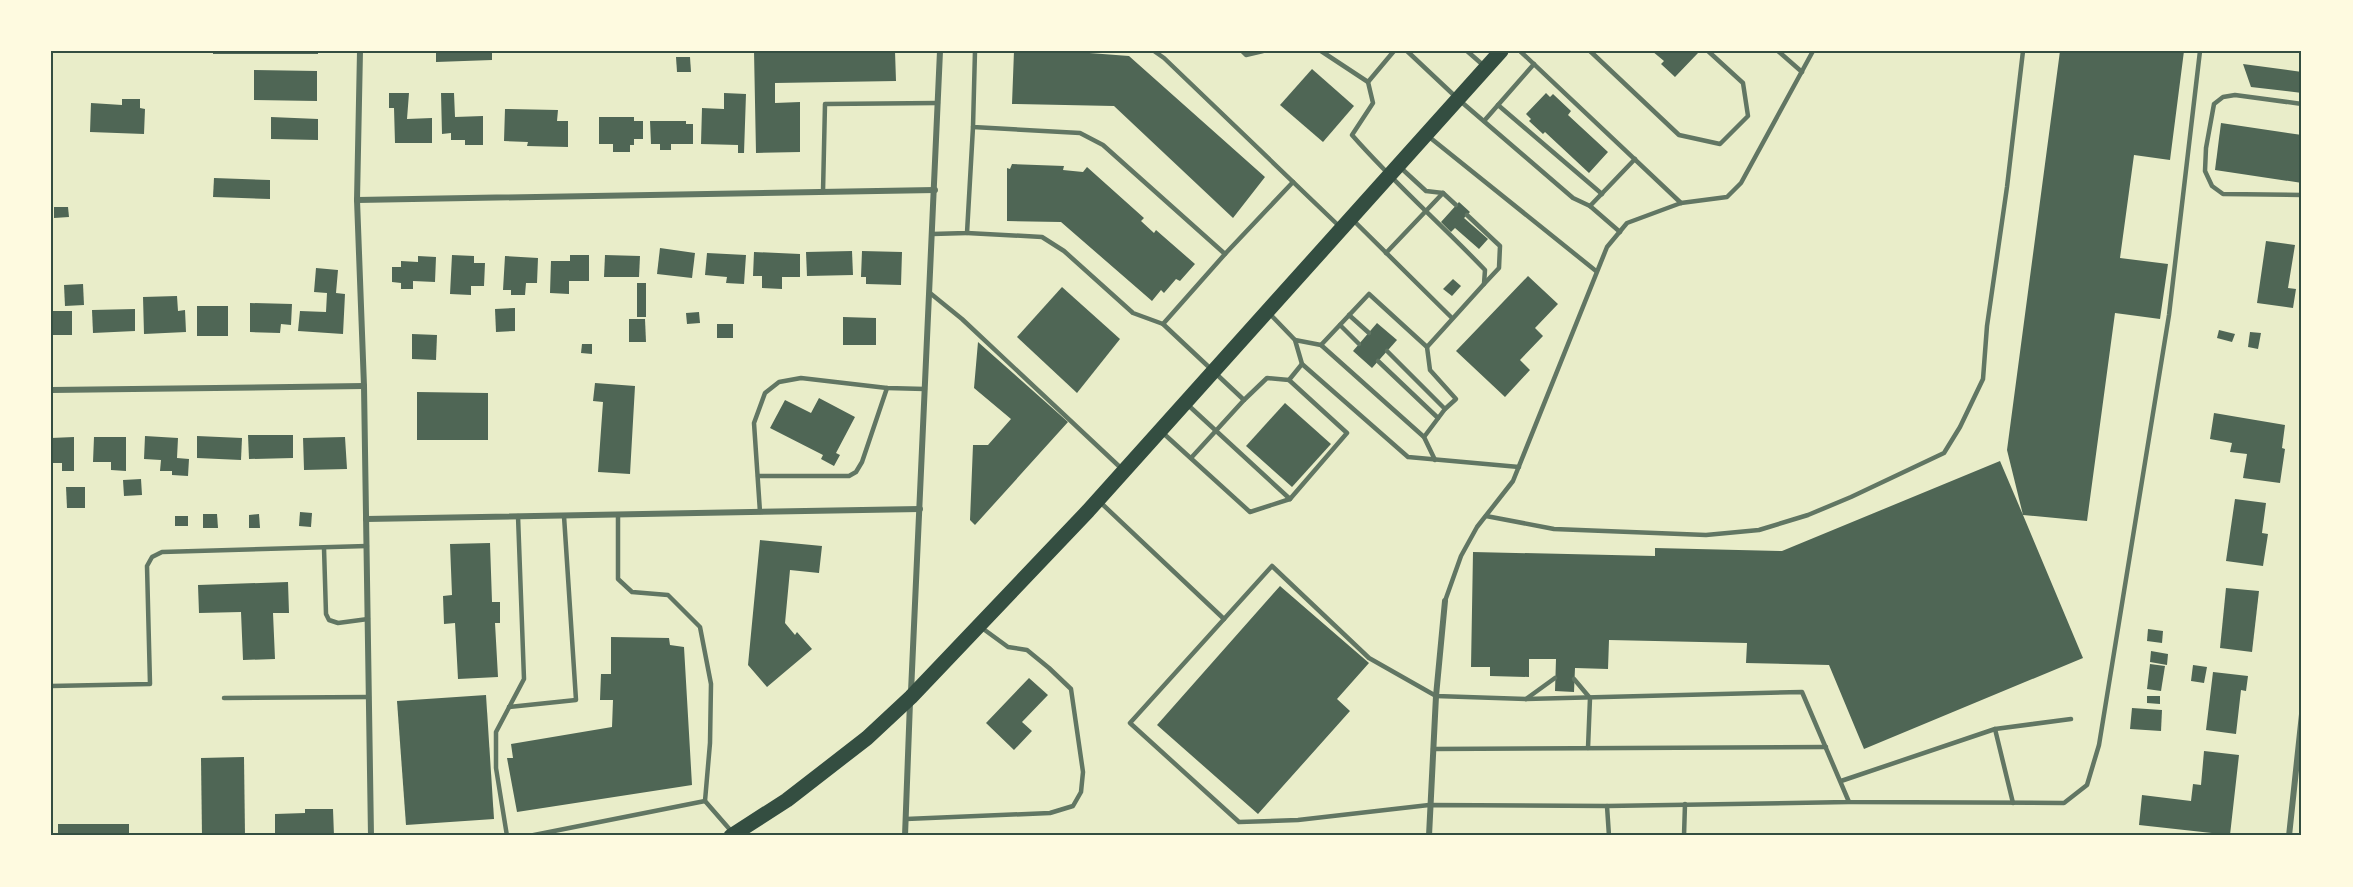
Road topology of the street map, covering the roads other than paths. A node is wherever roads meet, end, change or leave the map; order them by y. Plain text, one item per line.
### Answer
1 (360, 51) edge
2 (940, 51) edge
3 (975, 51) edge
4 (1154, 51) edge
5 (1242, 51) edge
6 (1263, 51) edge
7 (1321, 51) edge
8 (1394, 51) edge
9 (1407, 51) edge
10 (1467, 51) edge
11 (1501, 51) edge
12 (1520, 51) edge
13 (1590, 51) edge
14 (1708, 51) edge
15 (1778, 51) edge
16 (1813, 51) edge
17 (2023, 51) edge
18 (2200, 51) edge
19 (1534, 64) junction
20 (1486, 68) junction
21 (1802, 72) junction
22 (1368, 82) junction
23 (1458, 99) junction
24 (938, 103) junction
25 (2302, 104) edge
26 (1498, 105) junction
27 (1484, 121) junction
28 (973, 127) junction
29 (1426, 134) junction
30 (1635, 159) junction
31 (1393, 171) junction
32 (1293, 182) junction
33 (934, 190) junction
34 (823, 192) junction
35 (1443, 193) junction
36 (1602, 194) junction
37 (2302, 195) edge
38 (357, 200) junction
39 (1681, 203) junction
40 (1456, 206) dead end
41 (1590, 206) junction
42 (1426, 211) junction
43 (1467, 215) dead end
44 (1346, 223) junction
45 (1620, 232) junction
46 (967, 233) junction
47 (932, 234) junction
48 (1386, 253) junction
49 (1225, 254) junction
50 (1596, 271) junction
51 (1485, 284) junction
52 (930, 293) junction
53 (1268, 311) junction
54 (1349, 315) junction
55 (1452, 318) junction
56 (1163, 324) junction
57 (1340, 326) junction
58 (1369, 333) dead end
59 (1295, 340) junction
60 (1359, 344) dead end
61 (1322, 345) junction
62 (1427, 347) junction
63 (1388, 351) dead end
64 (1378, 362) dead end
65 (1302, 364) junction
66 (1213, 371) junction
67 (1289, 380) junction
68 (364, 386) junction
69 (887, 388) junction
70 (925, 389) junction
71 (51, 390) edge
72 (1244, 400) junction
73 (1186, 402) junction
74 (1445, 409) junction
75 (1438, 418) junction
76 (1160, 430) junction
77 (1216, 431) junction
78 (1424, 437) junction
79 (1191, 458) junction
80 (1435, 460) junction
81 (1519, 467) junction
82 (1124, 471) junction
83 (758, 476) junction
84 (1290, 499) junction
85 (1098, 500) junction
86 (920, 509) junction
87 (760, 512) junction
88 (618, 515) junction
89 (518, 516) junction
90 (564, 516) junction
91 (1486, 516) junction
92 (366, 519) junction
93 (367, 546) junction
94 (324, 548) junction
95 (1445, 601) joint
96 (368, 619) junction
97 (1224, 619) junction
98 (979, 626) junction
99 (1555, 678) dead end
100 (1574, 679) dead end
101 (51, 686) edge
102 (1436, 696) junction
103 (369, 697) junction
104 (911, 697) junction
105 (224, 698) dead end
106 (1590, 698) junction
107 (1527, 699) junction
108 (509, 707) junction
109 (2302, 714) edge
110 (2071, 719) dead end
111 (1995, 729) junction
112 (1826, 747) junction
113 (1588, 748) junction
114 (1433, 749) junction
115 (1841, 781) junction
116 (705, 801) junction
117 (1849, 801) junction
118 (2013, 803) junction
119 (1685, 804) junction
120 (1430, 805) junction
121 (1608, 806) junction
122 (906, 819) junction
123 (732, 835) edge
124 (371, 836) edge
125 (507, 836) edge
126 (530, 836) edge
127 (905, 836) edge
128 (1429, 836) edge
129 (1610, 836) edge
130 (1684, 836) edge
131 (2289, 836) edge

1 - 38 street
2 - 24 street
3 - 28 lane
4 - 32 lane
5 - 6 lane
7 - 22 lane
8 - 22 lane
9 - 23 lane
10 - 20 lane
11 - 20 main road
12 - 19 lane
13 - 14 lane
15 - 21 lane
16 - 21 lane
17 - 91 lane
18 - 118 lane
19 - 26 lane
19 - 30 lane
20 - 23 main road
21 - 39 lane
22 - 31 lane
23 - 27 lane
23 - 29 main road
24 - 33 street
24 - 34 lane
25 - 37 lane
26 - 27 lane
26 - 36 lane
27 - 41 lane
28 - 46 lane
28 - 49 lane
29 - 31 main road
29 - 50 lane
30 - 36 lane
30 - 39 lane
31 - 35 lane
31 - 42 lane
31 - 44 main road
32 - 44 lane
32 - 49 lane
33 - 34 street
33 - 47 street
34 - 38 street
35 - 40 lane
35 - 42 lane
36 - 41 lane
38 - 68 street
39 - 45 lane
41 - 45 lane
42 - 48 lane
42 - 51 lane
43 - 51 lane
44 - 48 lane
44 - 53 main road
45 - 50 lane
46 - 47 lane
46 - 56 lane
47 - 52 street
48 - 55 lane
49 - 56 lane
50 - 81 lane
51 - 55 lane
52 - 70 street
52 - 82 lane
53 - 59 lane
53 - 66 main road
54 - 57 lane
54 - 58 lane
54 - 62 lane
55 - 62 lane
56 - 66 lane
57 - 60 lane
57 - 61 lane
59 - 61 lane
59 - 65 lane
61 - 78 lane
62 - 74 lane
63 - 74 lane
64 - 75 lane
65 - 67 lane
65 - 80 lane
66 - 72 lane
66 - 73 main road
67 - 72 lane
67 - 84 lane
68 - 71 street
68 - 92 street
69 - 70 lane
69 - 83 lane
69 - 83 lane
70 - 86 street
72 - 77 lane
73 - 76 main road
73 - 77 lane
74 - 75 lane
75 - 78 lane
76 - 79 lane
76 - 82 main road
77 - 79 lane
77 - 84 lane
78 - 80 lane
79 - 84 lane
80 - 81 lane
81 - 91 lane
82 - 85 main road
83 - 87 lane
85 - 97 lane
85 - 98 main road
86 - 87 street
86 - 104 street
87 - 88 street
88 - 90 street
88 - 116 lane
89 - 90 street
89 - 92 street
89 - 108 lane
90 - 108 lane
91 - 95 lane
92 - 93 street
93 - 94 lane
93 - 96 street
94 - 96 lane
94 - 101 lane
95 - 102 street
96 - 103 street
97 - 102 lane
97 - 120 lane
98 - 104 main road
98 - 122 lane
99 - 107 lane
100 - 106 lane
102 - 107 lane
102 - 114 street
103 - 105 lane
103 - 124 street
104 - 122 street
104 - 123 main road
106 - 107 lane
106 - 112 lane
106 - 113 lane
108 - 125 lane
109 - 131 street
110 - 111 lane
111 - 115 lane
111 - 118 lane
112 - 113 lane
112 - 115 lane
113 - 114 lane
114 - 120 street
115 - 117 lane
116 - 123 lane
116 - 126 lane
117 - 118 lane
117 - 119 lane
119 - 121 lane
119 - 130 lane
120 - 121 lane
120 - 128 street
121 - 129 lane
122 - 127 street

